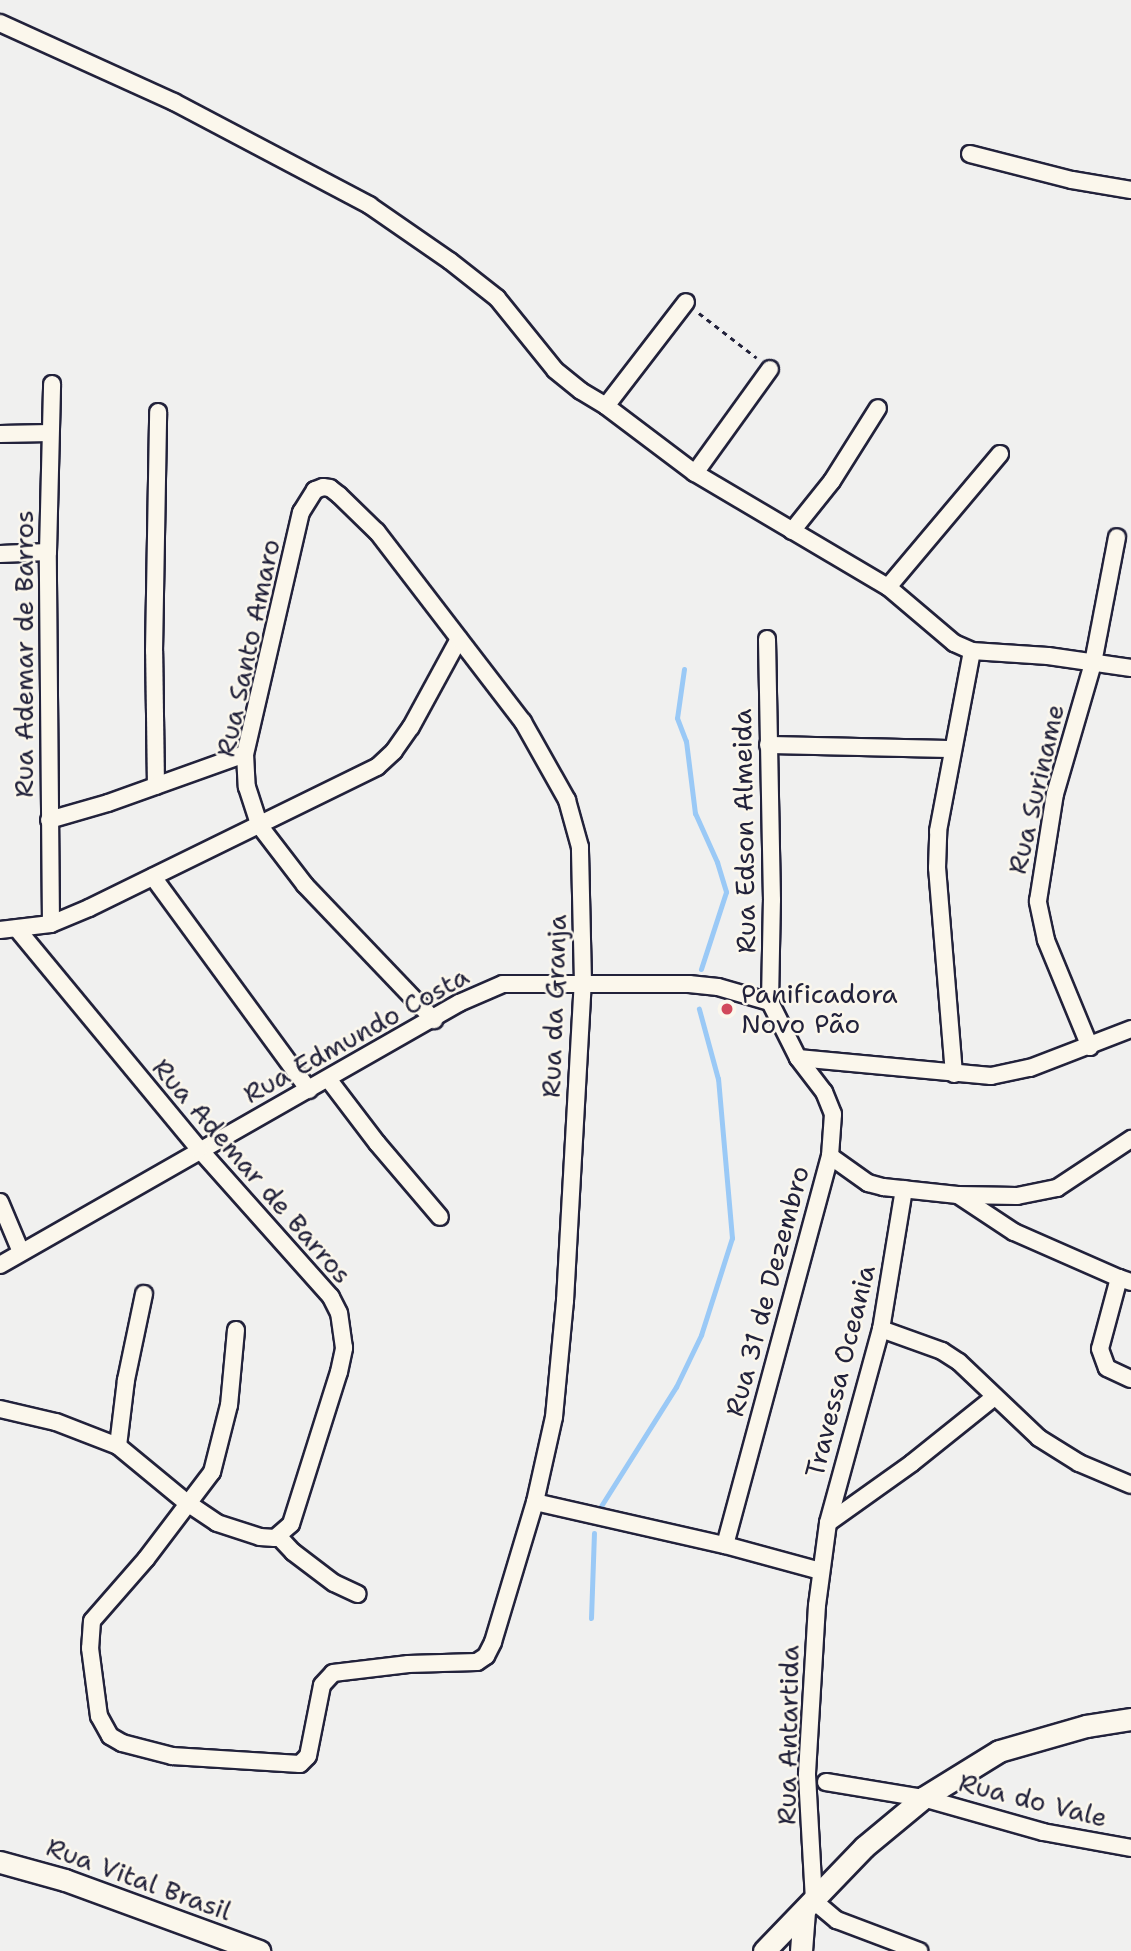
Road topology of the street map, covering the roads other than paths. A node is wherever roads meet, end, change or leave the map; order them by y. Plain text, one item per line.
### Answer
1 (0, 23) edge
2 (970, 154) dead end
3 (1131, 190) edge
4 (686, 302) road end
5 (770, 369) road end
6 (52, 384) dead end
7 (606, 406) junction
8 (878, 408) dead end
9 (158, 412) dead end
10 (50, 433) junction
11 (0, 434) edge
12 (1000, 454) dead end
13 (695, 474) junction
14 (302, 512) joint
15 (793, 531) junction
16 (1117, 537) dead end
17 (48, 552) junction
18 (0, 554) edge
19 (888, 587) junction
20 (459, 639) junction
21 (766, 639) dead end
22 (972, 650) junction
23 (1093, 663) junction
24 (1131, 668) edge
25 (768, 745) junction
26 (951, 749) junction
27 (245, 754) junction
28 (156, 786) junction
29 (49, 821) junction
30 (259, 825) junction
31 (153, 877) junction
32 (51, 924) junction
33 (17, 929) junction
34 (0, 930) edge
35 (583, 983) junction
36 (770, 1002) junction
37 (434, 1020) junction
38 (1131, 1029) edge
39 (1090, 1047) junction
40 (798, 1058) junction
41 (954, 1074) junction
42 (329, 1080) junction
43 (309, 1090) junction
44 (1131, 1139) edge
45 (199, 1149) junction
46 (830, 1156) junction
47 (904, 1189) junction
48 (958, 1195) junction
49 (0, 1202) edge
50 (440, 1217) dead end
51 (21, 1252) junction
52 (0, 1265) edge
53 (1125, 1280) edge
54 (144, 1294) dead end
55 (881, 1329) junction
56 (236, 1330) dead end
57 (1131, 1379) edge
58 (993, 1398) junction
59 (0, 1409) edge
60 (118, 1446) junction
61 (1131, 1485) edge
62 (186, 1502) junction
63 (535, 1502) junction
64 (828, 1523) junction
65 (279, 1537) junction
66 (724, 1545) junction
67 (821, 1571) junction
68 (358, 1594) dead end
69 (1131, 1719) edge
70 (826, 1782) dead end
71 (923, 1798) junction
72 (1131, 1848) edge
73 (0, 1862) edge
74 (809, 1906) junction
75 (259, 1951) edge
76 (764, 1951) edge
77 (801, 1951) edge
78 (919, 1951) edge

1 - 7 street
2 - 3 street
4 - 7 street
5 - 13 street
6 - 10 street, Rua Ademar de Barros
7 - 13 street
8 - 15 street
9 - 28 street
10 - 11 street
10 - 17 street, Rua Ademar de Barros
12 - 19 street
13 - 15 street
14 - 20 street, Rua da Granja
14 - 27 street, Rua Santo Amaro
15 - 19 street
16 - 23 street, Rua Suriname
17 - 18 street
17 - 29 street, Rua Ademar de Barros
19 - 22 street
20 - 30 street
20 - 35 street, Rua da Granja
21 - 25 street, Rua Edson Almeida
22 - 23 street
22 - 26 street
23 - 24 street
23 - 39 street, Rua Suriname
25 - 26 street
25 - 36 street, Rua Edson Almeida
26 - 41 street
27 - 28 street
27 - 30 street, Rua Santo Amaro
28 - 29 street
29 - 32 street, Rua Ademar de Barros
30 - 31 street
30 - 37 street, Rua Santo Amaro
31 - 32 street
31 - 43 street
32 - 33 street
33 - 34 street
33 - 45 street, Rua Ademar de Barros
35 - 36 street, Rua Edmundo Costa
35 - 37 street, Rua Edmundo Costa
35 - 63 street, Rua da Granja
36 - 40 street, Rua Edson Almeida
37 - 42 street, Rua Edmundo Costa
38 - 39 street
39 - 41 street
40 - 41 street
40 - 46 street, Rua 31 de Dezembro
42 - 43 street, Rua Edmundo Costa
42 - 50 street
43 - 45 street, Rua Edmundo Costa
44 - 48 street
45 - 51 street, Rua Edmundo Costa
45 - 65 street, Rua Ademar de Barros
46 - 47 street
46 - 66 street, Rua 31 de Dezembro
47 - 48 street
47 - 55 street, Travessa Oceania
48 - 53 street
49 - 51 street
51 - 52 street, Rua Edmundo Costa
53 - 57 street
54 - 60 street
55 - 58 street
55 - 64 street, Travessa Oceania
56 - 62 street
58 - 61 street
58 - 64 street
59 - 60 street
60 - 62 street
62 - 63 street, Rua da Granja
62 - 65 street
63 - 66 street
64 - 67 street, Rua Antartida
65 - 68 street
66 - 67 street
67 - 74 street, Rua Antartida
69 - 71 street
70 - 71 street, Rua do Vale
71 - 72 street, Rua do Vale
71 - 74 street
73 - 75 street, Rua Vital Brasil
74 - 76 street
74 - 77 street
74 - 78 street

